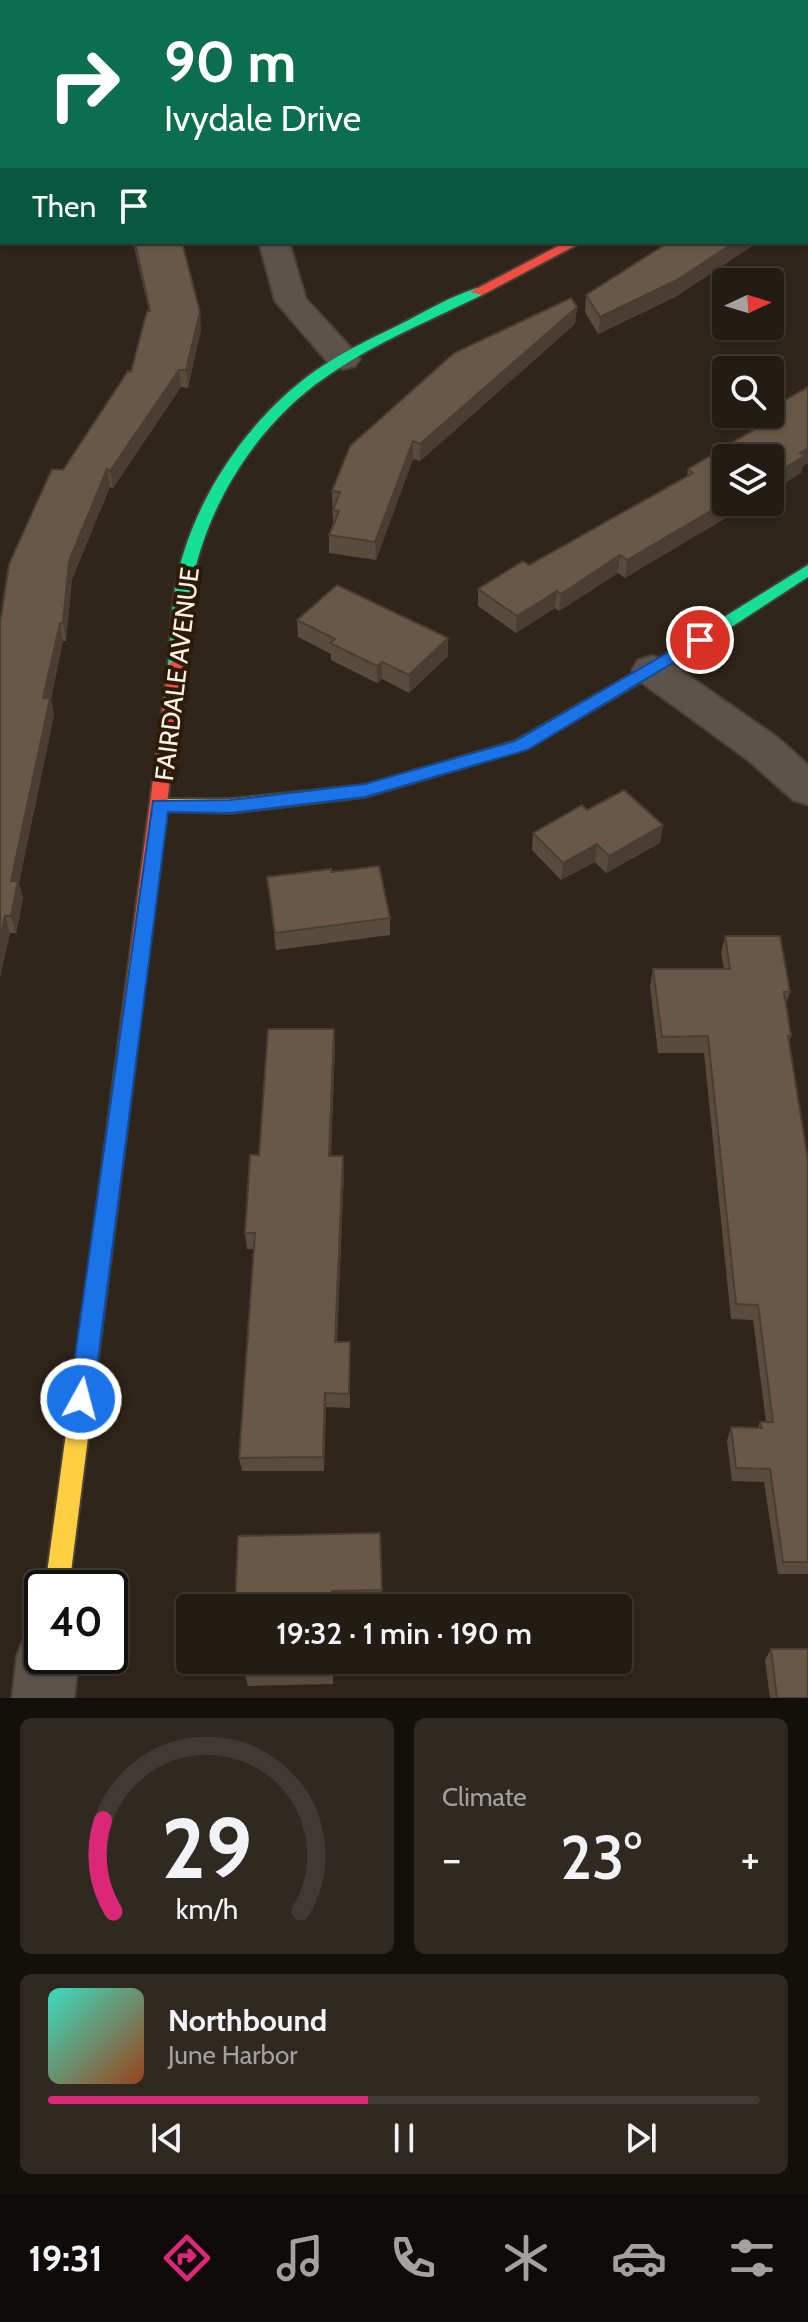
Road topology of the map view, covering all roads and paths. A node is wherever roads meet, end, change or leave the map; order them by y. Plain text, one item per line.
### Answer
1 (275, 244) edge
2 (572, 244) edge
3 (343, 359) junction
4 (808, 570) edge
5 (652, 670) junction
6 (808, 789) edge
7 (160, 805) junction
8 (59, 1570) edge
9 (46, 1674) edge
10 (43, 1698) edge

1 - 3 street
2 - 3 street, FAIRDALE AVENUE
3 - 7 street, FAIRDALE AVENUE
4 - 5 street
5 - 6 street
5 - 7 street
7 - 8 street, FAIRDALE AVENUE
9 - 10 street

